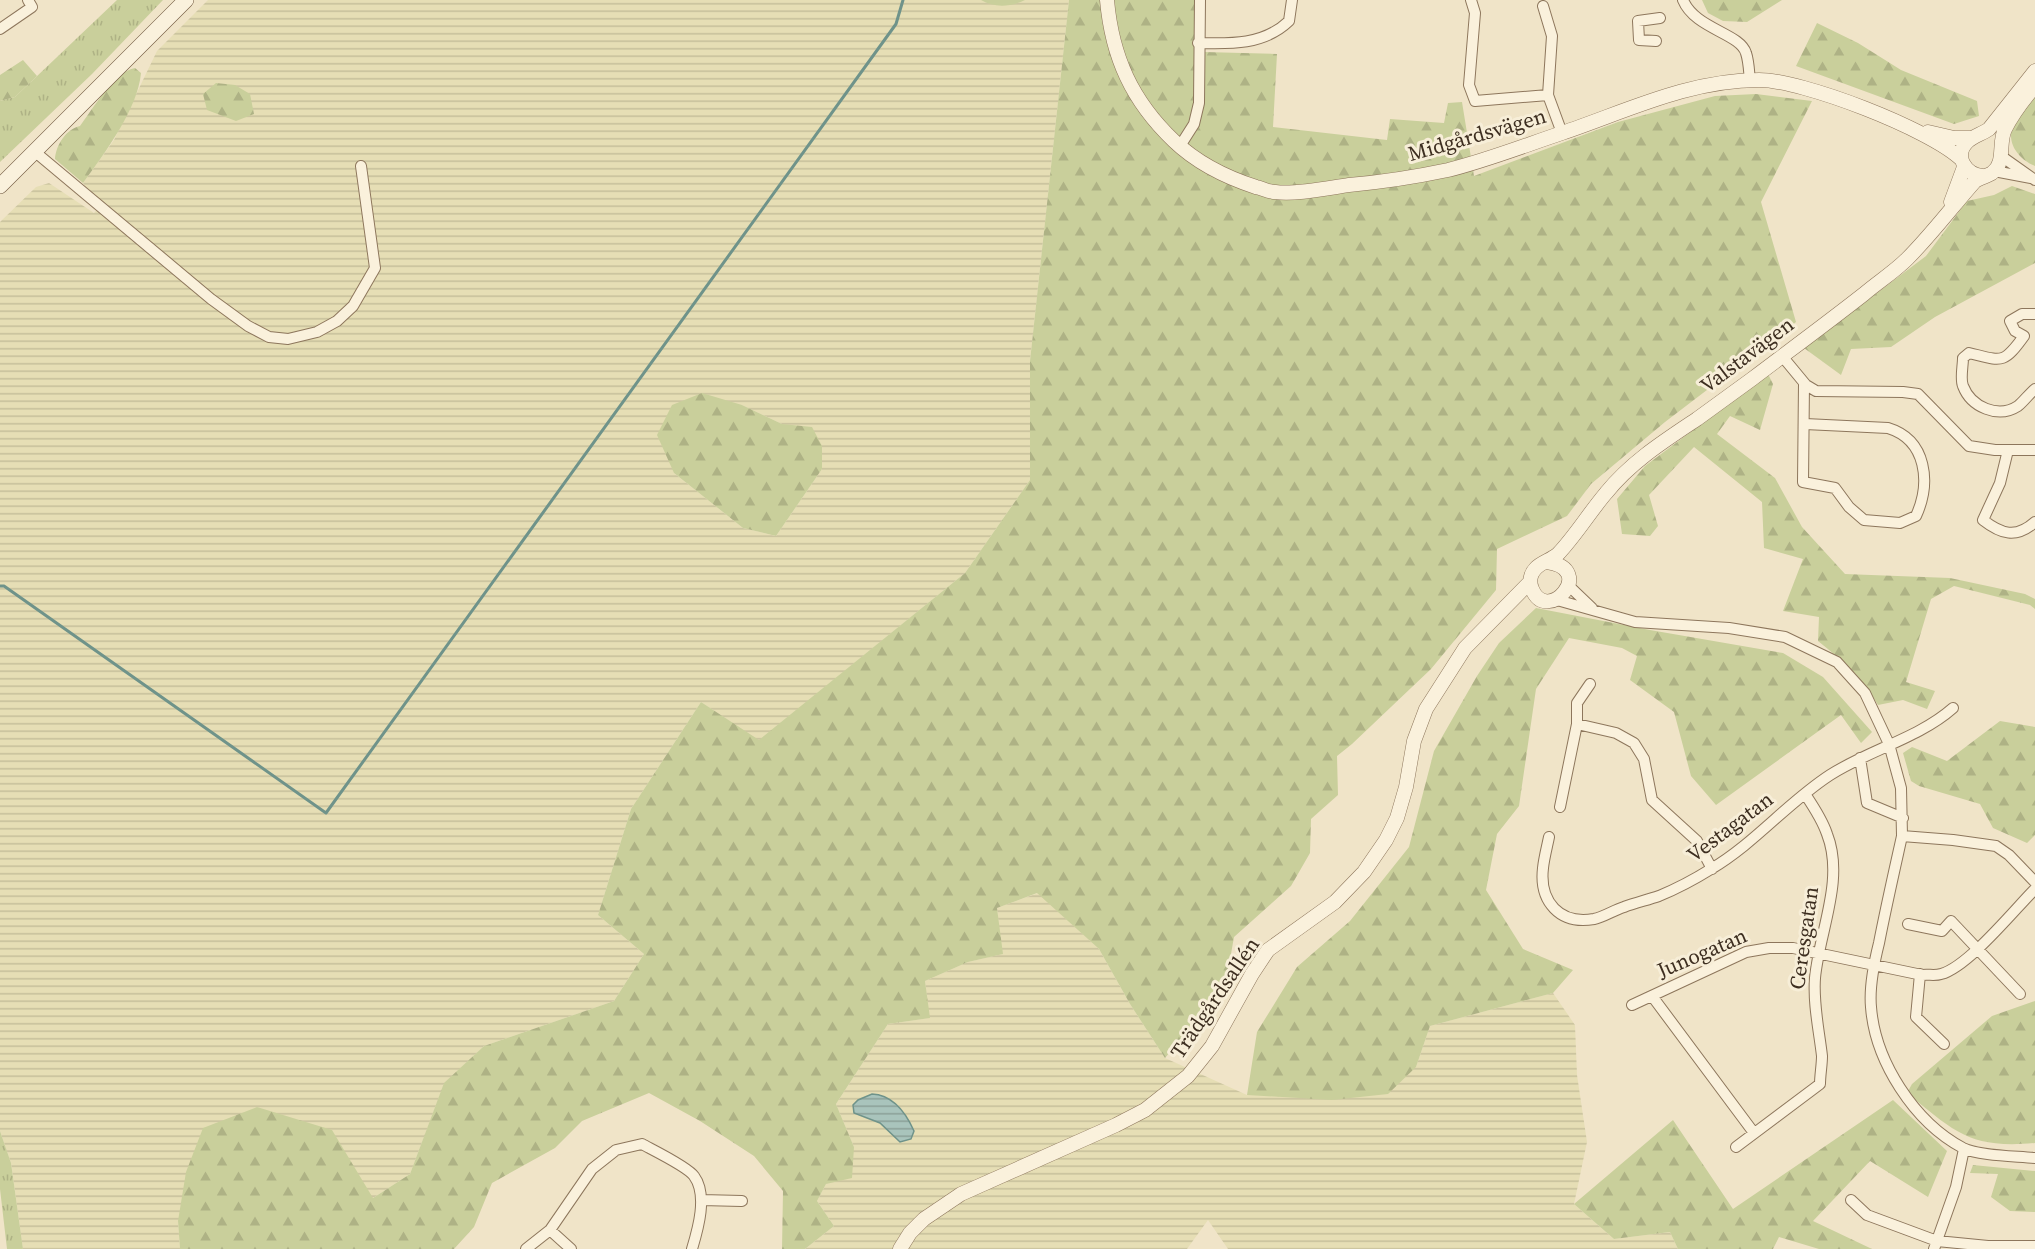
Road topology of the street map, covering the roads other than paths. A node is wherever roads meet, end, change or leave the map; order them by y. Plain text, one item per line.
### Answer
1 (174, 0) edge
2 (186, 0) edge
3 (1107, 0) edge
4 (1200, 0) edge
5 (1292, 0) edge
6 (1471, 0) edge
7 (1683, 0) edge
8 (32, 2) edge
9 (1544, 6) dead end
10 (1660, 18) dead end
11 (0, 29) edge
12 (1656, 41) dead end
13 (1198, 43) junction
14 (2035, 70) edge
15 (1750, 81) junction
16 (2035, 86) edge
17 (1548, 95) junction
18 (1914, 129) junction
19 (1562, 133) junction
20 (1976, 137) junction
21 (1179, 146) junction
22 (34, 151) junction
23 (2001, 152) junction
24 (1963, 163) junction
25 (361, 166) dead end
26 (0, 173) edge
27 (1989, 174) junction
28 (2033, 179) edge
29 (0, 186) edge
30 (1948, 210) junction
31 (2035, 314) edge
32 (1782, 356) junction
33 (1804, 383) junction
34 (2035, 389) edge
35 (1805, 424) junction
36 (2007, 450) junction
37 (2035, 450) edge
38 (2035, 522) edge
39 (1575, 536) junction
40 (1547, 562) junction
41 (1564, 568) junction
42 (1530, 582) junction
43 (1569, 586) junction
44 (1539, 598) junction
45 (1557, 600) junction
46 (1500, 612) junction
47 (1597, 612) junction
48 (1590, 684) dead end
49 (1953, 708) dead end
50 (1577, 724) junction
51 (1889, 744) junction
52 (1860, 758) junction
53 (1805, 794) junction
54 (1560, 807) dead end
55 (1903, 818) junction
56 (1902, 836) junction
57 (1549, 837) dead end
58 (1712, 869) junction
59 (2035, 882) edge
60 (2035, 889) edge
61 (1908, 924) dead end
62 (1977, 950) junction
63 (1818, 954) junction
64 (1874, 966) junction
65 (1920, 974) junction
66 (2020, 994) dead end
67 (1652, 996) junction
68 (1632, 1005) dead end
69 (1944, 1044) dead end
70 (1754, 1133) junction
71 (1736, 1147) dead end
72 (1964, 1149) junction
73 (2035, 1158) edge
74 (700, 1200) junction
75 (1851, 1200) dead end
76 (742, 1201) dead end
77 (550, 1230) junction
78 (1936, 1245) edge
79 (2035, 1245) edge
80 (526, 1249) edge
81 (571, 1249) edge
82 (692, 1249) edge
83 (900, 1249) edge

1 - 26 main road
2 - 22 main road
3 - 21 street, Midgårdsvägen
4 - 13 street
5 - 13 street
6 - 17 street
7 - 15 street
8 - 11 street
9 - 17 street
10 - 12 street
13 - 21 street
14 - 20 street, Valstavägen
15 - 18 street, Midgårdsvägen
15 - 19 street, Midgårdsvägen
16 - 23 street, Valstavägen
17 - 19 street
18 - 20 street, Midgårdsvägen
18 - 24 street, Midgårdsvägen
19 - 21 street, Midgårdsvägen
20 - 23 street
20 - 24 street, Valstavägen
22 - 25 street
22 - 29 main road
23 - 27 street, Valstavägen
23 - 28 street
24 - 27 street
24 - 30 street, Valstavägen
27 - 28 street
27 - 30 street, Valstavägen
30 - 32 street, Valstavägen
31 - 34 street
32 - 33 street
32 - 39 street, Valstavägen
33 - 35 street
33 - 36 street
35 - 35 street
36 - 37 street
36 - 38 street
39 - 40 street, Valstavägen
39 - 41 street, Valstavägen
40 - 41 street
40 - 42 street, Valstavägen
41 - 43 street
42 - 44 street
42 - 46 street, Trädgårdsallén
43 - 45 street
43 - 47 street
44 - 45 street
44 - 46 street, Trädgårdsallén
45 - 47 street
46 - 83 street, Trädgårdsallén
47 - 51 street
48 - 50 street
49 - 51 street, Vestagatan
50 - 54 street
50 - 58 street
51 - 52 street, Vestagatan
51 - 55 street
52 - 53 street, Vestagatan
52 - 55 street
53 - 58 street, Vestagatan
53 - 63 street, Ceresgatan
55 - 56 street
56 - 59 street
56 - 64 street
57 - 58 street, Vestagatan
60 - 62 street, Junogatan
61 - 62 street
62 - 65 street, Junogatan
62 - 66 street
63 - 64 street, Junogatan
63 - 67 street, Junogatan
63 - 70 street, Ceresgatan
64 - 65 street, Junogatan
64 - 72 street
65 - 69 street
67 - 68 street, Junogatan
67 - 70 street
70 - 71 street, Ceresgatan
72 - 73 street
72 - 78 street
74 - 76 street
74 - 77 street
74 - 82 street
75 - 78 street
77 - 80 street
77 - 81 street
78 - 79 street

